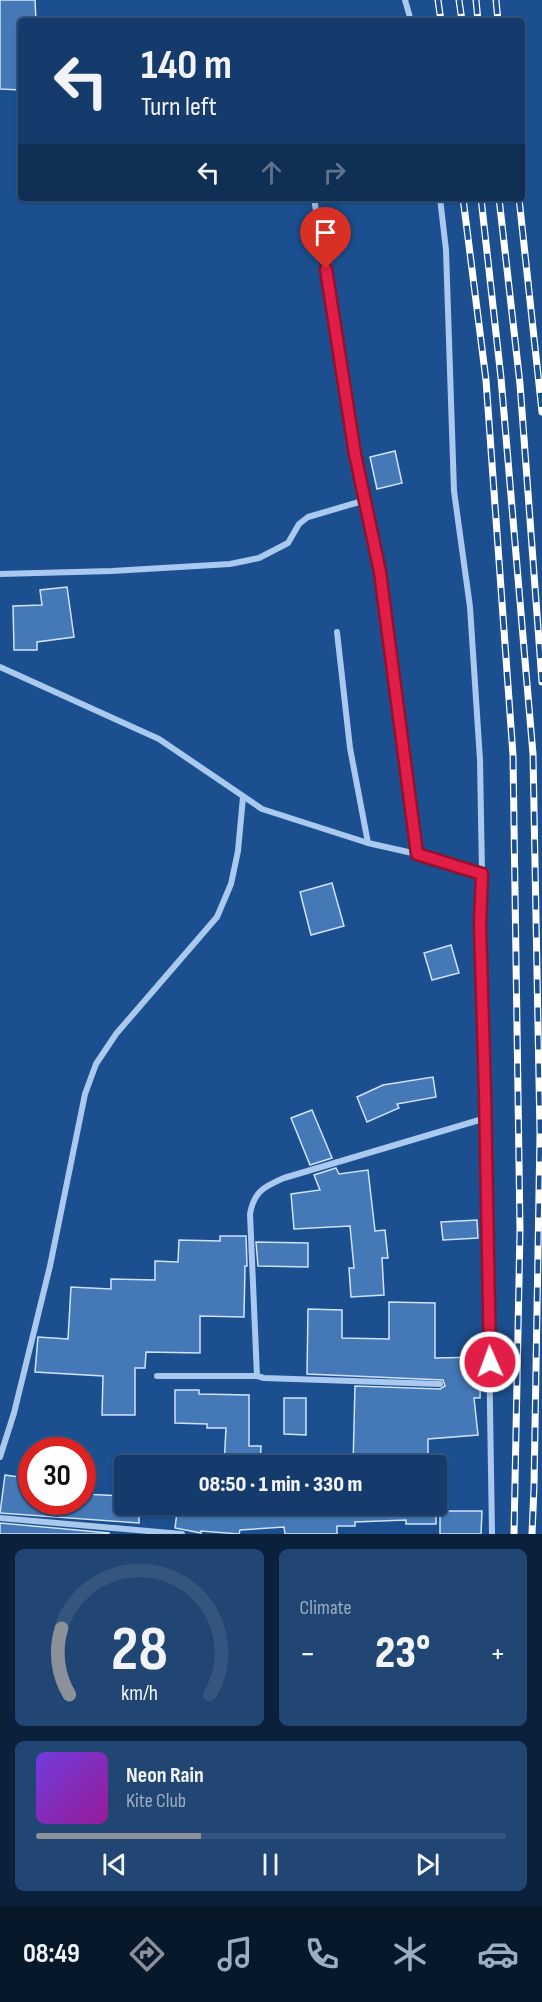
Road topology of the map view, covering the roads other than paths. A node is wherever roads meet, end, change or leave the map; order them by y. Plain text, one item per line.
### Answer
1 (405, 0) edge
2 (410, 18) edge
3 (314, 201) edge
4 (440, 201) edge
5 (366, 500) junction
6 (0, 574) edge
7 (337, 632) dead end
8 (0, 668) edge
9 (243, 797) junction
10 (368, 843) junction
11 (417, 854) junction
12 (482, 874) junction
13 (486, 1119) junction
14 (157, 1376) dead end
15 (257, 1376) junction
16 (440, 1384) dead end
17 (0, 1457) edge
18 (0, 1518) edge
19 (146, 1533) edge
20 (182, 1534) edge
21 (492, 1534) edge

1 - 2 street
3 - 5 street
4 - 12 street
5 - 6 street
5 - 11 street
7 - 10 street
8 - 9 street
9 - 10 street
9 - 17 street
10 - 11 street
11 - 12 street
12 - 13 street
13 - 15 street
13 - 21 street
14 - 15 street
15 - 16 street
18 - 19 street
19 - 20 street

